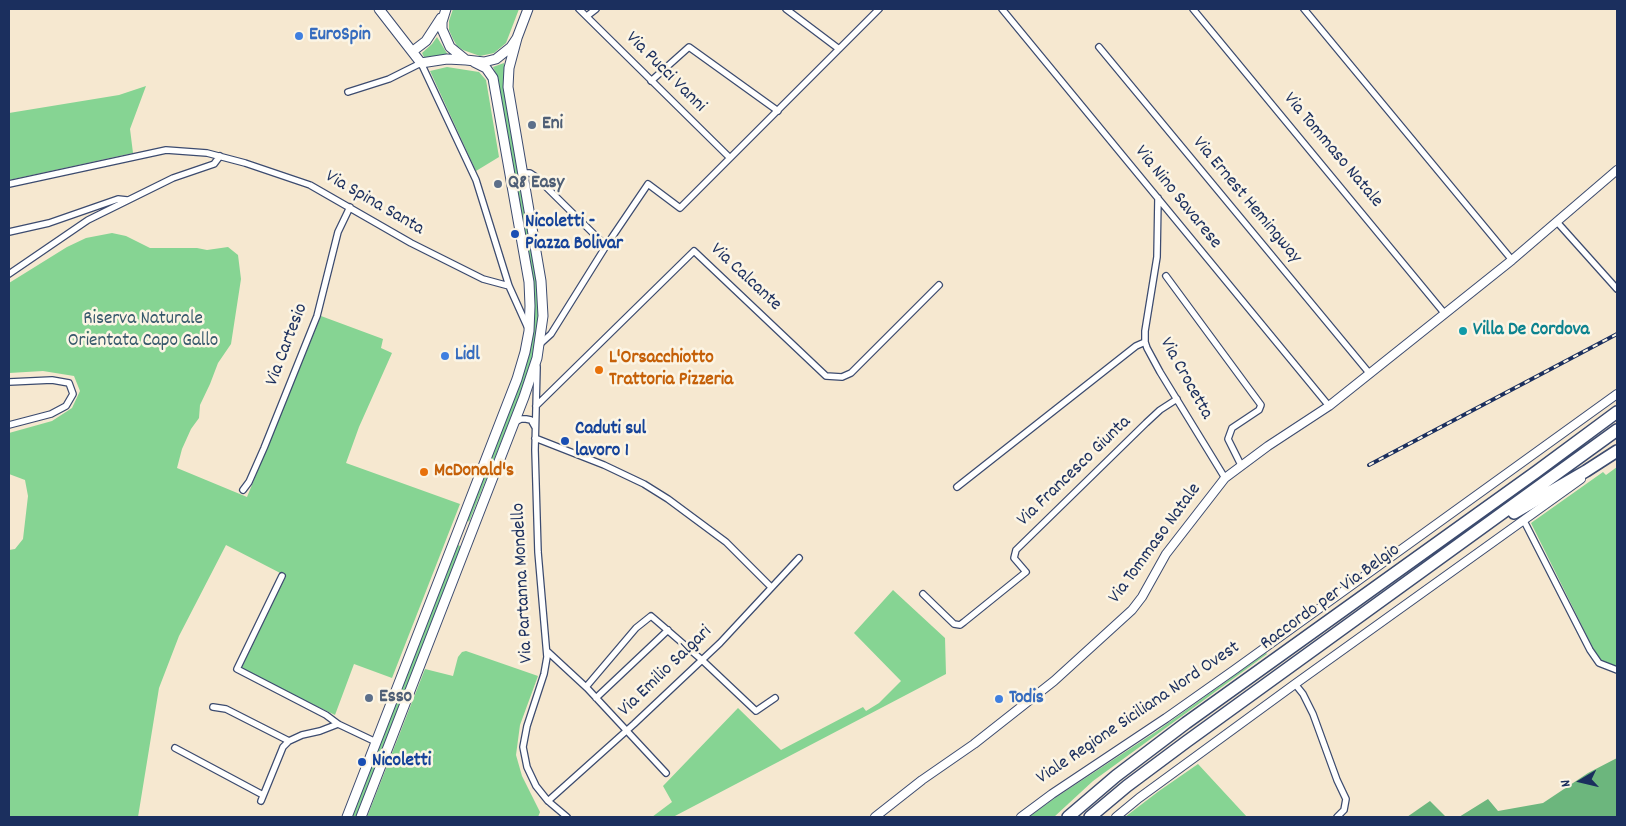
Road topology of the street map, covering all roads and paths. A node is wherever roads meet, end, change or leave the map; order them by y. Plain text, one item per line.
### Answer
1 (379, 9) edge
2 (528, 9) edge
3 (579, 9) edge
4 (596, 9) edge
5 (786, 9) edge
6 (879, 9) edge
7 (1002, 9) edge
8 (1193, 9) edge
9 (1304, 9) edge
10 (445, 11) edge
11 (587, 16) junction
12 (517, 38) junction
13 (1099, 47) dead end
14 (839, 49) junction
15 (413, 51) junction
16 (470, 61) junction
17 (422, 63) junction
18 (651, 80) junction
19 (348, 92) dead end
20 (778, 111) junction
21 (220, 156) junction
22 (730, 158) junction
23 (1617, 170) edge
24 (523, 173) junction
25 (9, 184) edge
26 (1158, 198) junction
27 (127, 200) junction
28 (350, 207) junction
29 (1558, 222) junction
30 (9, 232) edge
31 (606, 246) junction
32 (1512, 260) junction
33 (9, 274) edge
34 (1166, 276) dead end
35 (939, 285) dead end
36 (509, 286) junction
37 (1617, 290) edge
38 (1445, 314) junction
39 (529, 331) junction
40 (1145, 342) junction
41 (540, 344) junction
42 (537, 358) junction
43 (1370, 374) junction
44 (9, 382) edge
45 (1617, 394) edge
46 (1177, 400) junction
47 (536, 406) junction
48 (1329, 406) junction
49 (1617, 412) edge
50 (514, 423) junction
51 (9, 426) edge
52 (535, 427) junction
53 (1617, 430) edge
54 (535, 438) junction
55 (1617, 451) edge
56 (1241, 464) junction
57 (1224, 478) junction
58 (957, 487) dead end
59 (243, 490) dead end
60 (465, 514) junction
61 (1524, 521) junction
62 (476, 524) junction
63 (450, 552) junction
64 (462, 556) junction
65 (799, 558) dead end
66 (282, 576) dead end
67 (771, 587) junction
68 (924, 594) dead end
69 (668, 630) junction
70 (547, 651) junction
71 (1313, 651) junction
72 (702, 660) junction
73 (1617, 670) edge
74 (1295, 684) junction
75 (586, 686) junction
76 (596, 698) junction
77 (775, 698) dead end
78 (213, 706) dead end
79 (338, 724) junction
80 (627, 730) junction
81 (289, 741) junction
82 (376, 742) junction
83 (175, 748) dead end
84 (666, 773) dead end
85 (548, 801) junction
86 (347, 817) edge
87 (361, 817) edge
88 (567, 817) edge
89 (875, 817) edge
90 (1021, 817) edge
91 (1068, 817) edge
92 (1090, 817) edge
93 (1116, 817) edge
94 (1338, 817) edge

1 - 15 main road
2 - 12 main road
3 - 11 street, Via Pucci Vanni
4 - 11 street
5 - 14 street
6 - 14 street
7 - 26 street, Via Nino Savarese
8 - 38 street, Via Tommaso Natale
9 - 32 street
10 - 15 main road
10 - 16 main road
11 - 18 street, Via Pucci Vanni
12 - 16 main road
12 - 24 main road
13 - 43 street, Via Ernest Hemingway
14 - 20 street
15 - 17 main road
16 - 17 main road
16 - 39 main road
17 - 19 street
17 - 36 street
18 - 20 street
18 - 22 street, Via Pucci Vanni
20 - 22 street
21 - 25 street, Via Spina Santa
21 - 27 street
21 - 28 street, Via Spina Santa
22 - 31 street
23 - 29 street, Via Tommaso Natale
24 - 31 street
24 - 41 main road
26 - 40 street, Via Crocetta
26 - 48 street, Via Nino Savarese
27 - 30 street
27 - 33 street
28 - 36 street, Via Spina Santa
28 - 59 street, Via Cartesio
29 - 32 street, Via Tommaso Natale
29 - 37 street
31 - 41 street
32 - 38 street, Via Tommaso Natale
34 - 56 street, Via Crocetta
35 - 47 street, Via Calcante
36 - 39 street
38 - 43 street, Via Tommaso Natale
39 - 60 main road
40 - 46 street, Via Crocetta
40 - 58 street
41 - 42 main road
42 - 47 street, Via Partanna Mondello
42 - 50 main road
43 - 48 street, Via Tommaso Natale
44 - 51 street
45 - 90 street, Viale Regione Siciliana Nord Ovest
46 - 57 street, Via Crocetta
46 - 68 street, Via Francesco Giunta
47 - 52 street, Via Partanna Mondello
48 - 56 street, Via Tommaso Natale
49 - 91 highway, Raccordo per Via Belgio
50 - 52 street
50 - 62 main road
52 - 54 street, Via Partanna Mondello
53 - 71 highway, Raccordo per Via Belgio
54 - 67 street
54 - 70 street, Via Partanna Mondello
55 - 61 street
55 - 71 highway
56 - 57 street, Via Tommaso Natale
57 - 89 street, Via Tommaso Natale
60 - 62 main road
60 - 63 main road
61 - 73 street
61 - 74 street
62 - 64 main road
63 - 64 main road
63 - 82 main road
64 - 87 main road
65 - 67 street, Via Emilio Salgari
66 - 79 street
67 - 72 street, Via Emilio Salgari
69 - 72 street
69 - 75 street
69 - 76 street
70 - 75 street
70 - 85 street, Via Partanna Mondello
71 - 92 highway, Raccordo per Via Belgio
72 - 77 street
72 - 80 street, Via Emilio Salgari
74 - 93 street
74 - 94 street
75 - 76 street
76 - 80 street
78 - 81 street
79 - 81 street
79 - 82 street
80 - 84 street
80 - 85 street, Via Emilio Salgari
81 - 83 street
82 - 86 main road
85 - 88 street, Via Partanna Mondello

